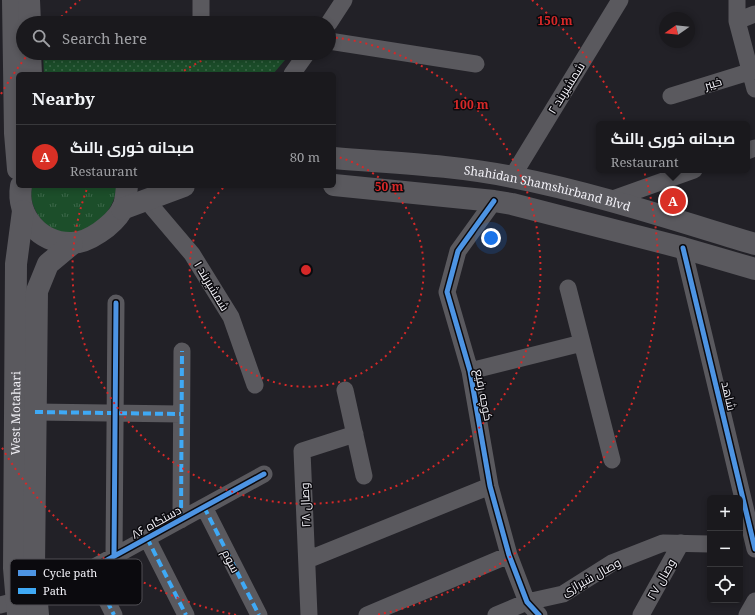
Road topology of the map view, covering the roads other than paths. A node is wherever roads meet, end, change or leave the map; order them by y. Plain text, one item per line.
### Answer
1 (13, 0) edge
2 (30, 0) edge
3 (201, 0) edge
4 (344, 0) edge
5 (622, 0) edge
6 (737, 0) edge
7 (755, 14) edge
8 (30, 16) edge
9 (202, 16) edge
10 (334, 16) edge
11 (737, 21) junction
12 (336, 42) edge
13 (30, 60) edge
14 (302, 60) edge
15 (476, 64) dead end
16 (752, 71) edge
17 (31, 72) edge
18 (293, 72) edge
19 (755, 89) edge
20 (671, 96) dead end
21 (16, 146) edge
22 (336, 158) edge
23 (686, 173) edge
24 (512, 177) junction
25 (336, 185) edge
26 (126, 188) edge
27 (179, 188) edge
28 (21, 196) edge
29 (610, 200) junction
30 (147, 201) junction
31 (494, 201) junction
32 (122, 209) junction
33 (72, 244) junction
34 (755, 244) edge
35 (684, 248) junction
36 (8, 265) edge
37 (755, 269) edge
38 (568, 288) dead end
39 (116, 303) dead end
40 (582, 343) junction
41 (182, 351) dead end
42 (470, 371) junction
43 (254, 385) dead end
44 (345, 390) dead end
45 (25, 412) junction
46 (115, 413) junction
47 (181, 414) junction
48 (355, 434) junction
49 (612, 460) dead end
50 (264, 474) dead end
51 (364, 476) dead end
52 (490, 486) junction
53 (204, 507) junction
54 (182, 520) junction
55 (147, 538) junction
56 (681, 543) junction
57 (707, 544) edge
58 (755, 549) edge
59 (743, 551) edge
60 (755, 553) edge
61 (509, 555) junction
62 (114, 556) junction
63 (15, 559) edge
64 (109, 559) edge
65 (307, 560) junction
66 (527, 602) junction
67 (755, 602) edge
68 (109, 605) edge
69 (114, 615) edge
70 (186, 615) edge
71 (259, 615) edge
72 (309, 615) edge
73 (367, 615) edge
74 (496, 615) edge
75 (539, 615) edge
76 (641, 615) edge
77 (747, 615) edge

1 - 21 main road
2 - 8 main road
3 - 9 street
4 - 10 street
5 - 24 street, شمشیربند ۲
6 - 11 street
7 - 11 street
11 - 16 street
12 - 15 street
13 - 17 main road
14 - 18 street
16 - 19 street
16 - 20 street, خیبر
22 - 24 main road, Shahidan Shamshirband Blvd
23 - 29 street
24 - 29 main road, Shahidan Shamshirband Blvd
25 - 31 main road, Shahidan Shamshirband Blvd
26 - 32 main road
27 - 30 main road
28 - 33 main road
28 - 36 main road, West Motahari
29 - 34 main road, Shahidan Shamshirband Blvd
30 - 32 main road
30 - 43 street, شمشیربند ۱
31 - 35 main road, Shahidan Shamshirband Blvd
31 - 42 street, کوچه رفیع
32 - 33 main road
33 - 45 main road, West Motahari
35 - 37 main road, Shahidan Shamshirband Blvd
35 - 58 street, شاهد
36 - 45 main road, West Motahari
38 - 40 street
39 - 46 street
40 - 42 street
40 - 49 street
41 - 47 street
42 - 52 street, کوچه رفیع
44 - 48 street
45 - 46 street
45 - 63 main road, West Motahari
46 - 47 street
46 - 62 street
47 - 54 street
48 - 51 street
48 - 65 street, وصال ۲۸
50 - 53 street, دستگاه ۸۶
52 - 61 street, کوچه رفیع
52 - 65 street
53 - 54 street, دستگاه ۸۶
53 - 71 street, سوم
54 - 55 street, دستگاه ۸۶
55 - 62 street, دستگاه ۸۶
55 - 70 street
56 - 57 street, وصال شیرازی
56 - 66 street, وصال شیرازی
56 - 76 street, وصال ۲۷
59 - 60 street
61 - 66 street, کوچه رفیع
61 - 73 street
62 - 64 street, دستگاه ۸۶
65 - 72 street, وصال ۲۸
66 - 74 street, وصال شیرازی
66 - 75 street
67 - 77 street
68 - 69 street

